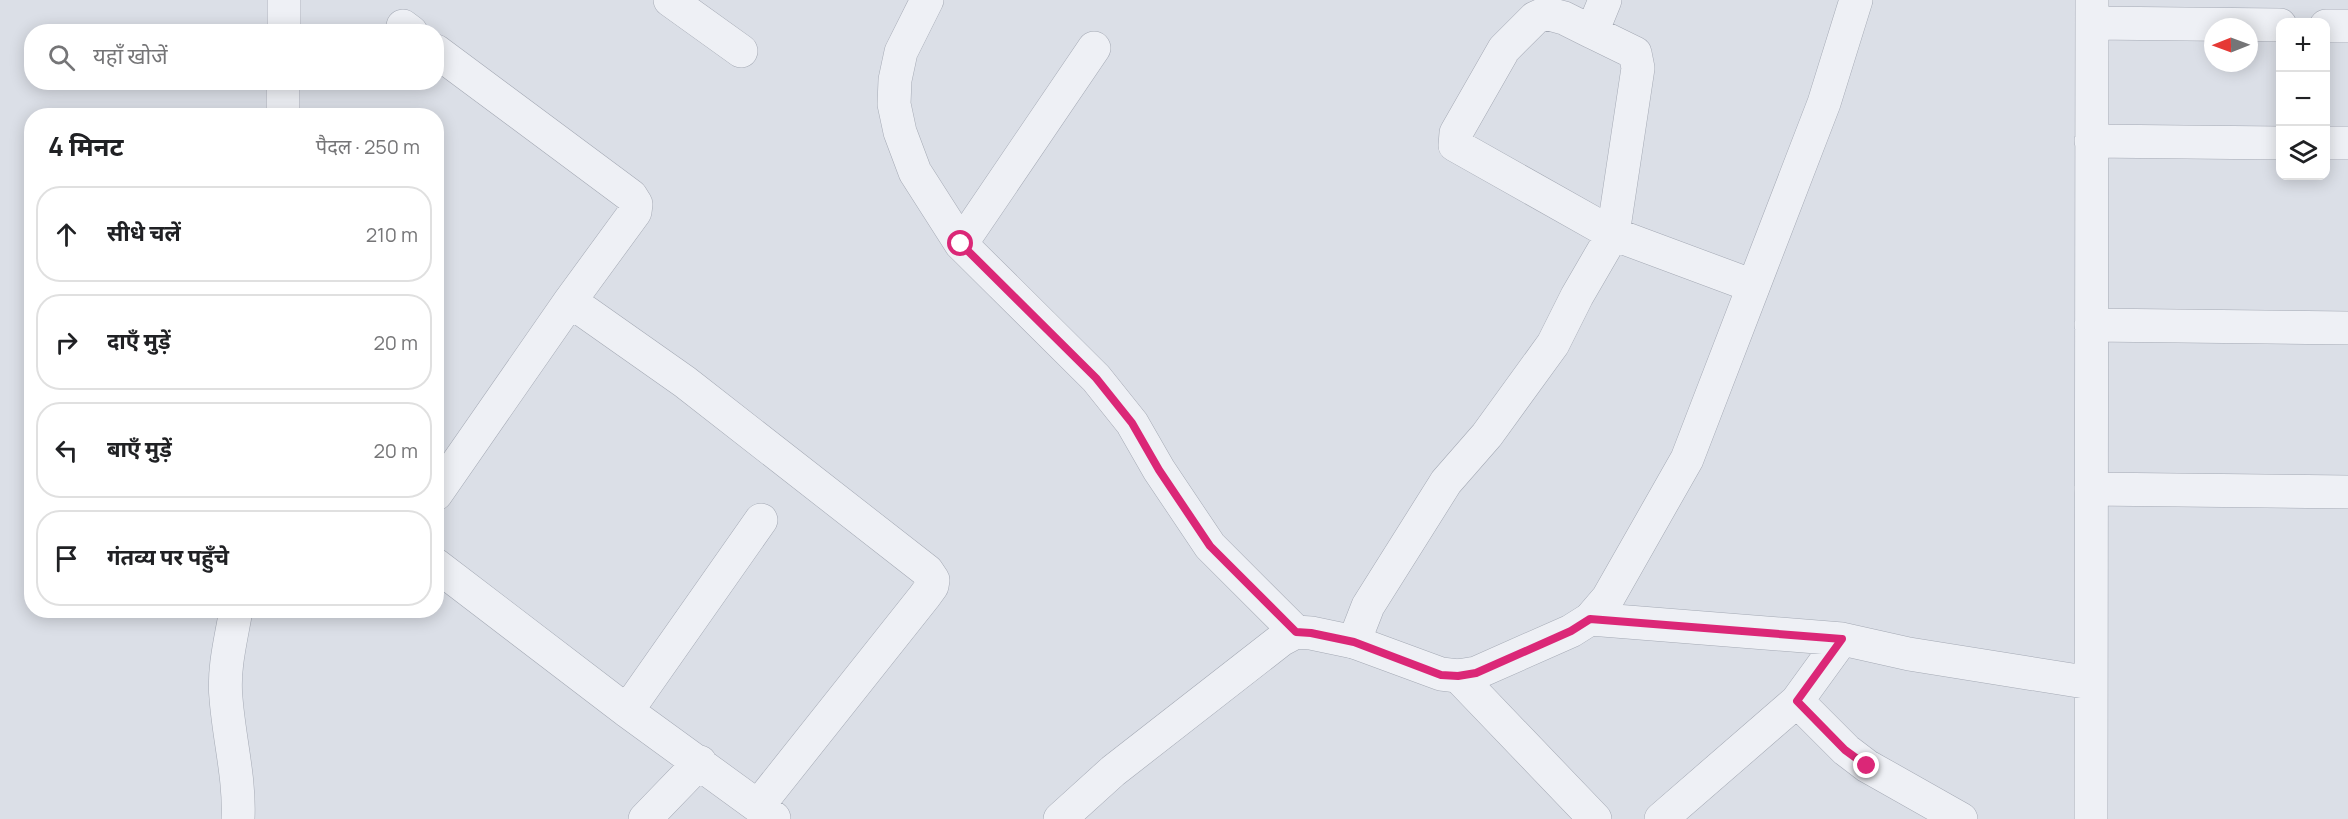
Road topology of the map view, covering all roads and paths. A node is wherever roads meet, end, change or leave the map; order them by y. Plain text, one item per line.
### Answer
1 (284, 0) edge
2 (670, 0) edge
3 (927, 0) edge
4 (1605, 0) edge
5 (1856, 0) edge
6 (2092, 11) edge
7 (284, 24) edge
8 (2276, 25) edge
9 (2330, 26) edge
10 (2348, 26) edge
11 (1592, 32) junction
12 (1094, 48) dead end
13 (741, 51) dead end
14 (444, 57) edge
15 (284, 90) edge
16 (283, 108) edge
17 (2091, 141) junction
18 (2276, 142) edge
19 (2330, 143) edge
20 (2348, 143) edge
21 (1613, 234) junction
22 (961, 244) junction
23 (1753, 286) junction
24 (570, 301) junction
25 (2091, 325) junction
26 (2348, 328) edge
27 (444, 482) edge
28 (2091, 489) junction
29 (2348, 492) edge
30 (761, 520) dead end
31 (444, 571) edge
32 (235, 618) edge
33 (1590, 619) junction
34 (1296, 632) junction
35 (1842, 639) junction
36 (1354, 642) junction
37 (1458, 676) junction
38 (2091, 684) junction
39 (1797, 701) junction
40 (627, 711) junction
41 (700, 762) junction
42 (767, 812) edge
43 (238, 819) edge
44 (645, 819) edge
45 (1060, 819) edge
46 (1595, 819) edge
47 (1661, 819) edge
48 (1961, 819) edge
49 (2091, 819) edge

1 - 7 street
2 - 13 street
3 - 22 street
4 - 11 street
5 - 23 street
6 - 8 street
6 - 17 street
9 - 10 street
11 - 21 street
11 - 21 street
12 - 22 street
14 - 24 street
15 - 16 street
17 - 18 street
17 - 25 street
19 - 20 street
21 - 23 street
21 - 36 street
22 - 34 street
23 - 33 street
24 - 27 street
24 - 42 street
25 - 26 street
25 - 28 street
28 - 29 street
28 - 38 street
30 - 40 street
31 - 40 street
32 - 43 street
33 - 35 street
33 - 37 street
34 - 36 street
34 - 45 street
35 - 38 street
35 - 39 street
36 - 37 street
37 - 46 street
38 - 49 street
39 - 47 street
39 - 48 street
40 - 41 street
41 - 42 street
41 - 44 street

